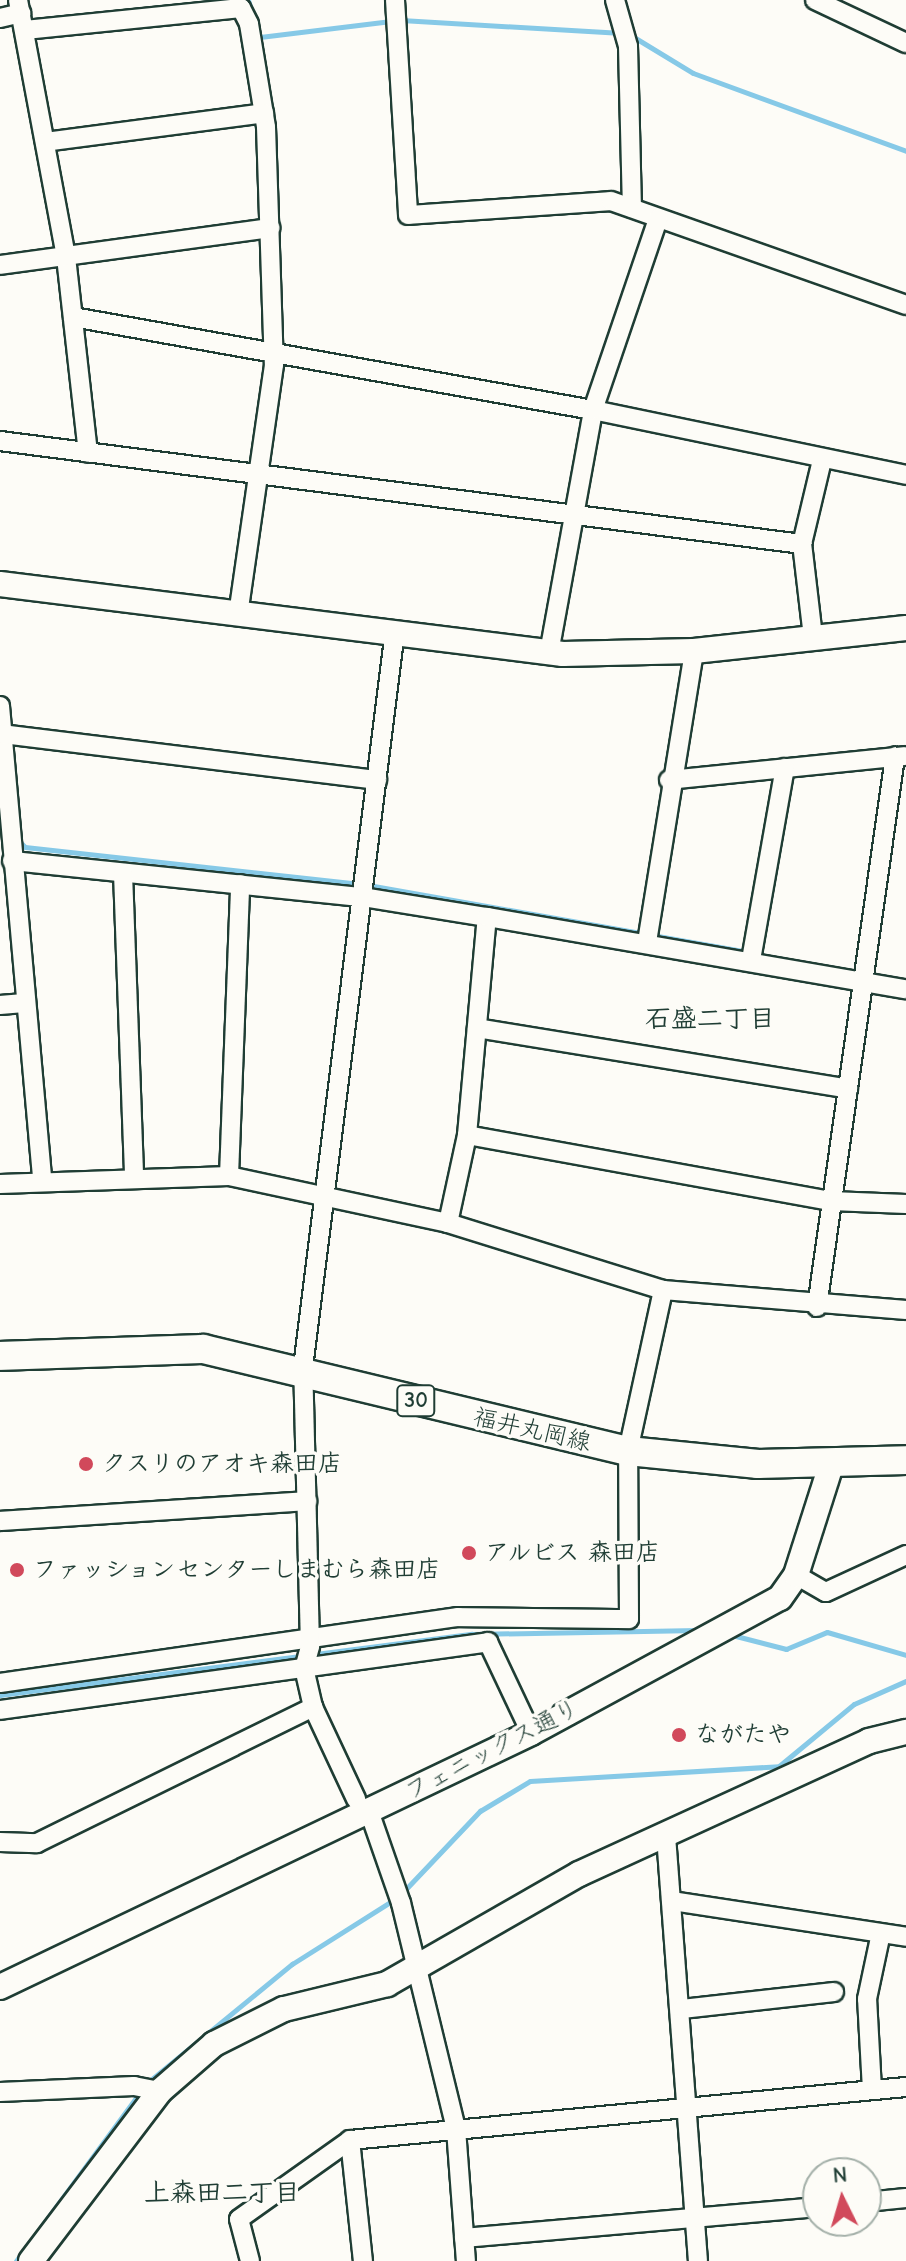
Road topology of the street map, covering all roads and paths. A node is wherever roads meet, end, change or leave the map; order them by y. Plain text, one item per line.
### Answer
1 (395, 0) edge
2 (615, 0) edge
3 (815, 0) edge
4 (21, 15) edge
5 (0, 18) edge
6 (906, 43) edge
7 (264, 113) junction
8 (45, 142) junction
9 (632, 208) junction
10 (658, 219) junction
11 (270, 228) junction
12 (66, 257) junction
13 (0, 265) edge
14 (906, 305) edge
15 (73, 317) junction
16 (274, 351) junction
17 (593, 410) junction
18 (0, 441) edge
19 (88, 453) junction
20 (822, 460) junction
21 (260, 475) junction
22 (906, 475) edge
23 (570, 516) junction
24 (802, 544) junction
25 (0, 584) edge
26 (238, 614) junction
27 (906, 628) edge
28 (813, 637) junction
29 (394, 638) junction
30 (694, 651) junction
31 (549, 653) junction
32 (0, 706) edge
33 (2, 734) junction
34 (901, 757) edge
35 (785, 768) junction
36 (377, 780) junction
37 (669, 780) junction
38 (12, 861) junction
39 (123, 873) junction
40 (240, 884) junction
41 (363, 897) junction
42 (487, 917) junction
43 (647, 942) junction
44 (751, 960) junction
45 (864, 981) junction
46 (906, 989) edge
47 (21, 1003) junction
48 (0, 1005) edge
49 (477, 1028) junction
50 (848, 1089) junction
51 (467, 1135) junction
52 (134, 1176) junction
53 (229, 1176) junction
54 (42, 1181) junction
55 (0, 1184) edge
56 (328, 1194) junction
57 (831, 1201) junction
58 (906, 1204) edge
59 (448, 1223) junction
60 (663, 1290) junction
61 (817, 1307) junction
62 (906, 1310) edge
63 (0, 1356) edge
64 (303, 1368) junction
65 (628, 1451) junction
66 (906, 1460) edge
67 (832, 1462) junction
68 (307, 1501) junction
69 (0, 1521) edge
70 (906, 1555) edge
71 (796, 1575) junction
72 (308, 1654) junction
73 (0, 1683) edge
74 (313, 1707) junction
75 (0, 1710) edge
76 (906, 1732) edge
77 (531, 1733) junction
78 (363, 1805) junction
79 (666, 1836) junction
80 (0, 1842) edge
81 (672, 1901) junction
82 (881, 1933) junction
83 (906, 1937) edge
84 (418, 1969) junction
85 (0, 1987) edge
86 (834, 1992) dead end
87 (682, 2009) junction
88 (906, 2087) edge
89 (872, 2090) junction
90 (160, 2091) junction
91 (0, 2092) edge
92 (686, 2106) junction
93 (456, 2129) junction
94 (350, 2140) junction
95 (906, 2198) edge
96 (882, 2200) edge
97 (802, 2209) edge
98 (696, 2220) junction
99 (464, 2238) junction
100 (31, 2261) edge
101 (250, 2261) edge
102 (363, 2261) edge
103 (466, 2261) edge
104 (698, 2261) edge

1 - 9 street
2 - 9 street
3 - 6 street
4 - 5 street
4 - 7 street
4 - 8 street
7 - 8 street
7 - 11 street
8 - 12 street
9 - 10 street
10 - 14 street
10 - 17 street
11 - 12 street
11 - 16 street
12 - 13 street
12 - 15 street
15 - 16 street
15 - 19 street
16 - 17 street
16 - 21 street
17 - 20 street
17 - 23 street
18 - 19 street
19 - 21 street
20 - 22 street
20 - 24 street
21 - 23 street
21 - 26 street
23 - 24 street
23 - 31 street
24 - 28 street
25 - 26 street
26 - 29 street
27 - 28 street
28 - 30 street
29 - 31 street
29 - 36 street
30 - 31 street
30 - 37 street
32 - 33 street
33 - 36 street
33 - 38 street
34 - 35 street
34 - 45 street
35 - 37 street
35 - 44 street
36 - 41 street
37 - 43 street
38 - 39 street
38 - 47 street
39 - 40 street
39 - 52 street
40 - 41 street
40 - 53 street
41 - 42 street
41 - 56 street
42 - 43 street
42 - 49 street
43 - 44 street
44 - 45 street
45 - 46 street
45 - 50 street
47 - 48 street
47 - 54 street
49 - 50 street
49 - 51 street
50 - 57 street
51 - 57 street
51 - 59 street
52 - 53 street
52 - 54 street
53 - 56 street
54 - 55 street
56 - 59 street
56 - 64 street
57 - 58 street
57 - 61 street
59 - 60 street
60 - 61 street
60 - 65 street
61 - 62 street
63 - 64 main road, 福井丸岡線 / 30
64 - 65 main road, 福井丸岡線 / 30
64 - 68 street
65 - 67 main road, 福井丸岡線 / 30
65 - 72 street
66 - 67 main road, 30
67 - 71 street, フェニックス通り
68 - 69 street
68 - 72 street
70 - 71 street
71 - 77 street, フェニックス通り
72 - 73 street
72 - 74 street
72 - 75 street
72 - 77 street
74 - 78 street
74 - 80 street
76 - 79 street
77 - 78 street, フェニックス通り
78 - 84 street
78 - 85 street, フェニックス通り
79 - 81 street
79 - 84 street
81 - 82 street
81 - 87 street
82 - 83 street
82 - 89 street
84 - 90 street
84 - 93 street
86 - 87 street
87 - 92 street
88 - 89 street
89 - 92 street
90 - 91 street
90 - 100 street
92 - 93 street
92 - 98 street
93 - 94 street
93 - 99 street
94 - 101 street
94 - 102 street
95 - 96 street
97 - 98 street
98 - 99 street
98 - 104 street
99 - 103 street

